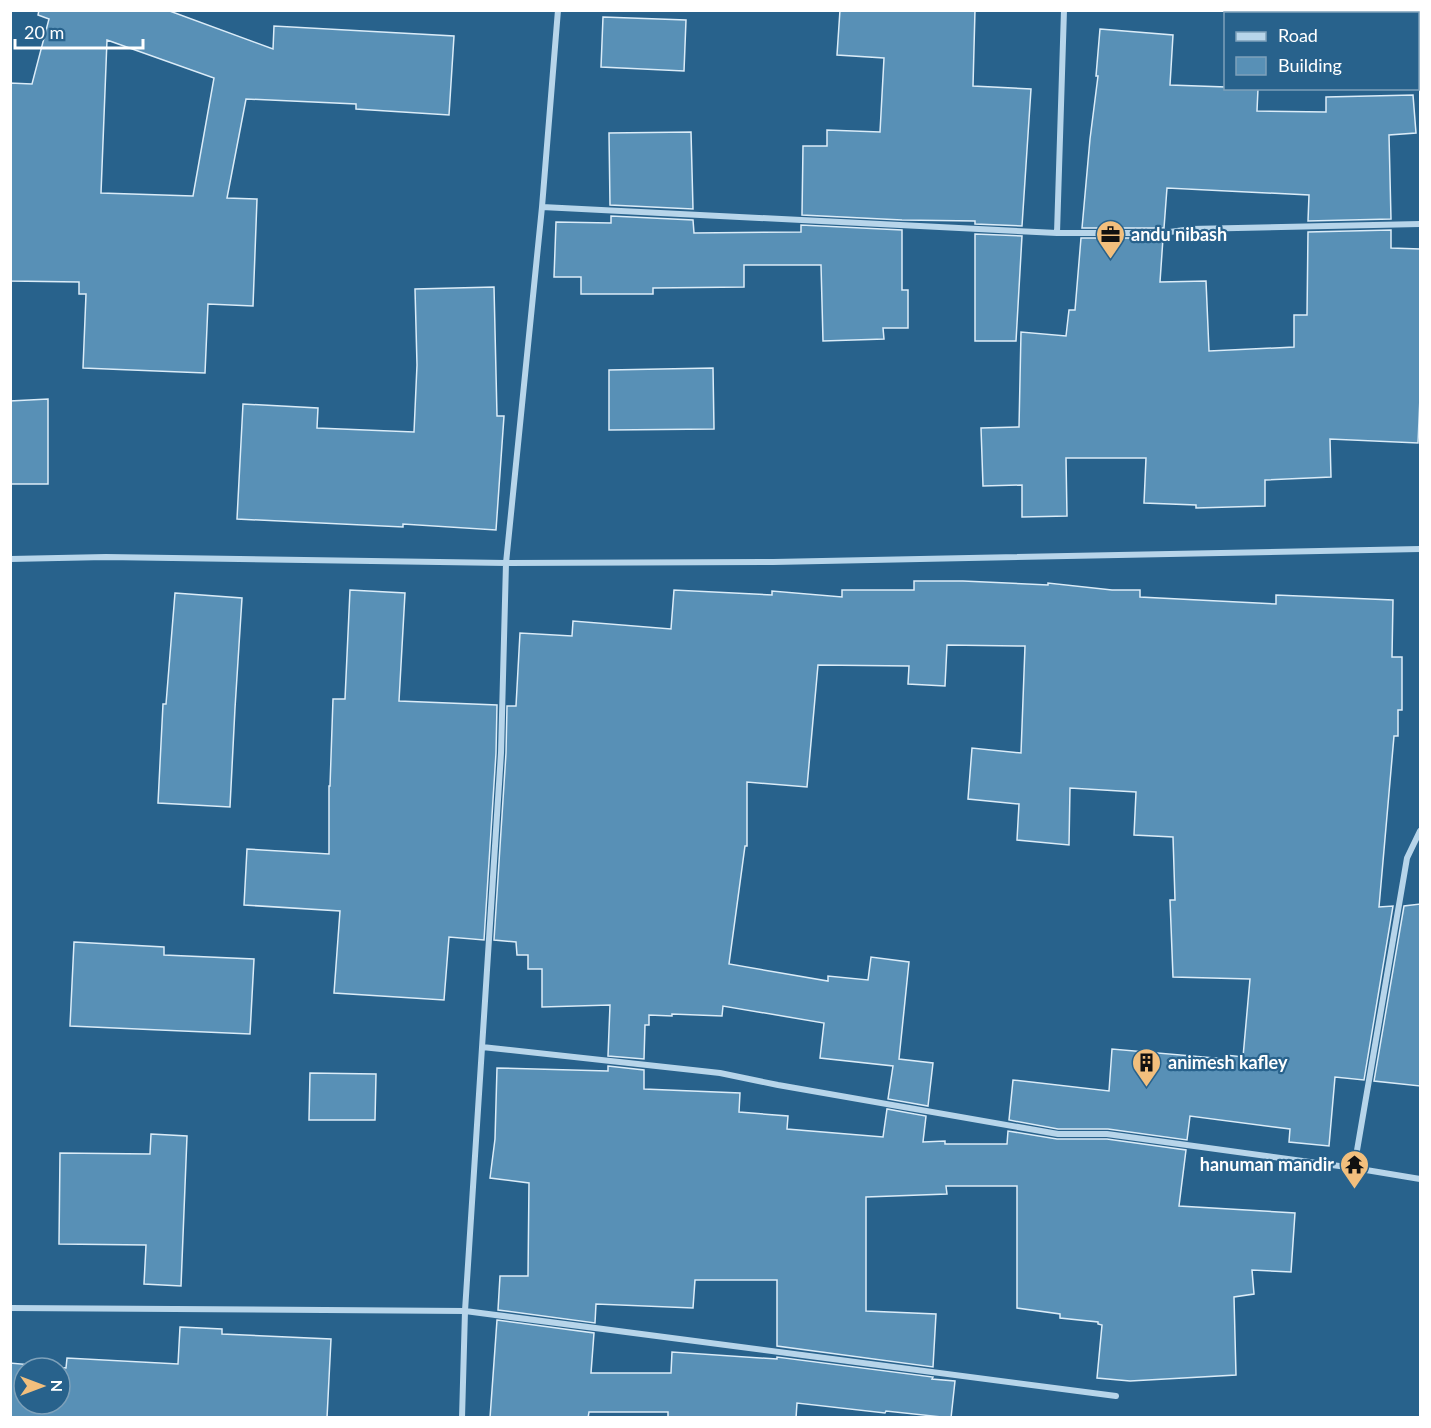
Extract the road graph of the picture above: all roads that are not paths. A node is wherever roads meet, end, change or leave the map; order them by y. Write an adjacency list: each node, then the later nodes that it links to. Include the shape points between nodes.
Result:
1 (558, 10): 3 (street)
2 (1064, 10): 5 (street)
3 (542, 207): 5 (street); 8 (street)
4 (1420, 225): 5 (street, via 1191,229 1163,233)
5 (1057, 232)
6 (1420, 549): 8 (street, via 773,562)
7 (10, 559): 8 (street)
8 (506, 563): 10 (street, via 501,753)
9 (1420, 831): 11 (street, via 1407,858)
10 (482, 1047): 11 (street, via 720,1073 1058,1134 1107,1134); 14 (street)
11 (1354, 1168): 12 (street)
12 (1420, 1179)
13 (10, 1308): 14 (street)
14 (465, 1311): 15 (street); 16 (street)
15 (1116, 1396)
16 (462, 1418)

